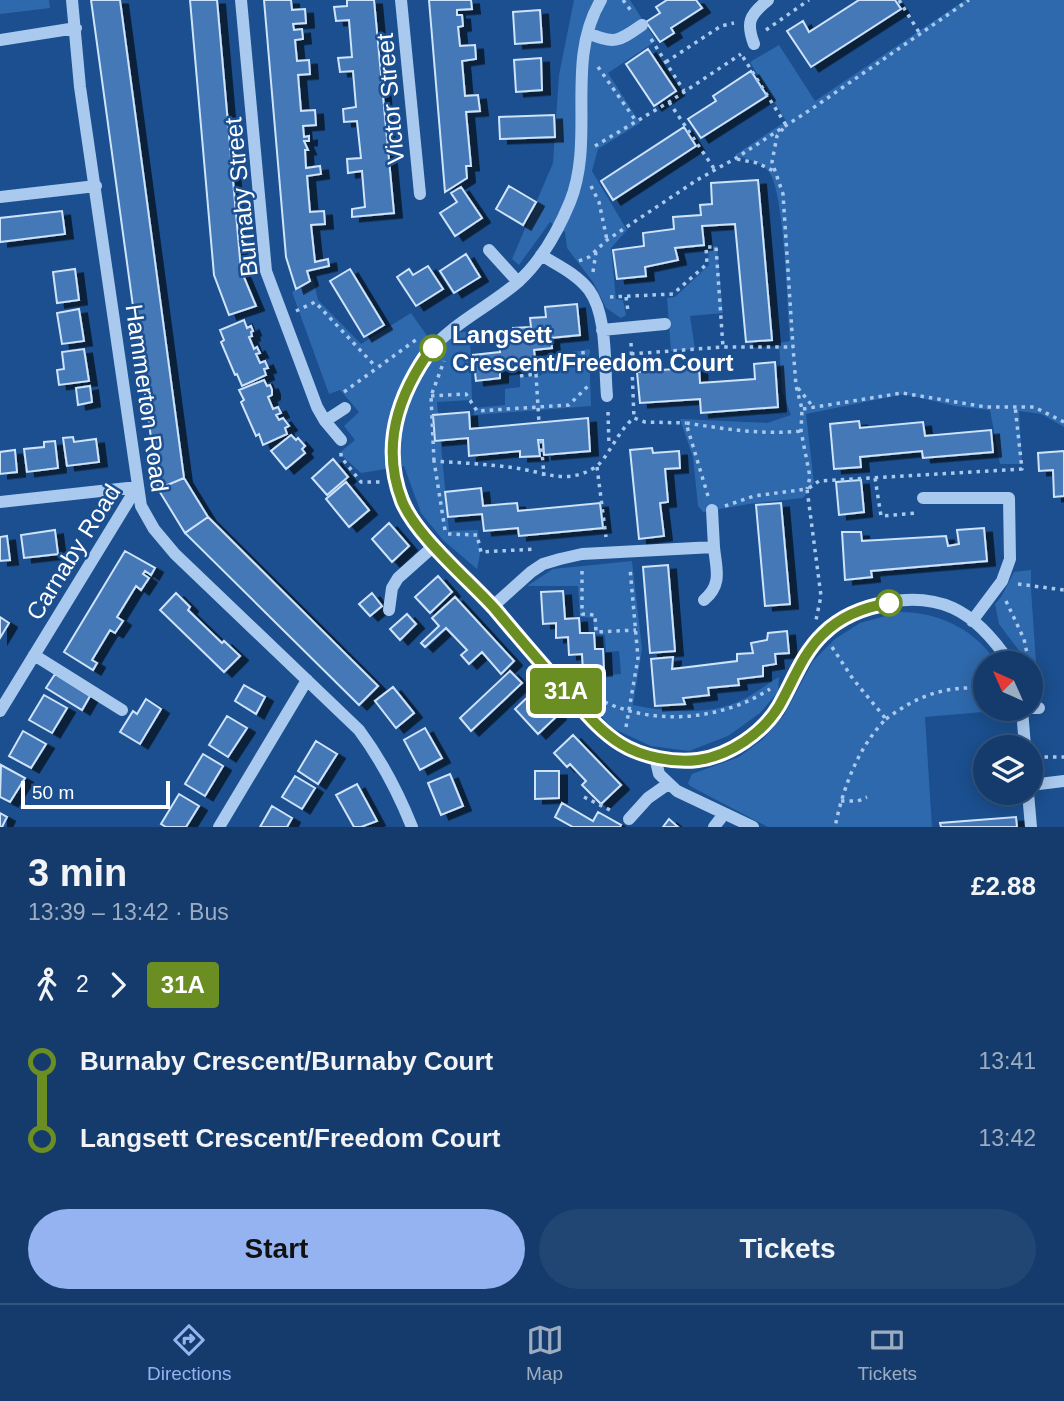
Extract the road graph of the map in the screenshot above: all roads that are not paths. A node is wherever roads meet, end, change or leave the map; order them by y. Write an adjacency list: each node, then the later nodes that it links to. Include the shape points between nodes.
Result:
1 (72, 0): 7 (street, Hammerton Road)
2 (241, 0): 21 (street, Burnaby Street, via 266,271)
3 (401, 0): 12 (street, Victor Street)
4 (601, 0): 8 (street)
5 (768, 0): 10 (street, via 750,19)
6 (642, 25): 8 (street, via 620,40)
7 (76, 28): 9 (street); 11 (street, Hammerton Road)
8 (588, 33): 15 (street, via 581,89 580,169 570,201)
9 (0, 40)
10 (754, 44)
11 (96, 186): 13 (street); 23 (street, Hammerton Road)
12 (420, 194)
13 (0, 197)
14 (489, 250): 16 (street)
15 (541, 255): 16 (street); 18 (street, via 590,291)
16 (517, 282): 27 (street, via 427,354 398,410 392,434 397,482 403,503)
17 (665, 324): 18 (street)
18 (602, 330): 19 (street)
19 (606, 389)
20 (345, 408): 21 (street)
21 (325, 421): 22 (street, Burnaby Street)
22 (341, 440)
23 (138, 487): 25 (street); 34 (street, Carnaby Road); 35 (street, Hammerton Road, via 141,506 161,538)
24 (923, 498): 32 (street, via 1009,498 1010,559 1002,582)
25 (0, 502)
26 (712, 510): 28 (street)
27 (435, 545): 30 (street); 31 (street, via 398,578)
28 (714, 547): 29 (street, via 718,584); 30 (street, via 582,554 543,564)
29 (704, 600)
30 (492, 607): 38 (street, via 605,733 623,746)
31 (389, 610)
32 (972, 621): 33 (street); 38 (street, via 953,608 931,602 906,601 859,611 823,634 799,666 777,709 742,742 697,761)
33 (1002, 651)
34 (34, 655): 36 (street); 37 (street, Carnaby Road)
35 (307, 680): 45 (street); 46 (street, Hammerton Road, via 359,730 380,758)
36 (122, 710)
37 (0, 711)
38 (655, 757): 40 (street, via 659,774)
39 (1064, 781): 41 (street)
40 (668, 784): 43 (street); 44 (street)
41 (1043, 784)
42 (1029, 805): 49 (street)
43 (723, 814): 47 (street); 48 (street)
44 (629, 819)
45 (219, 827)
46 (412, 827)
47 (714, 827)
48 (753, 827)
49 (1031, 827)

